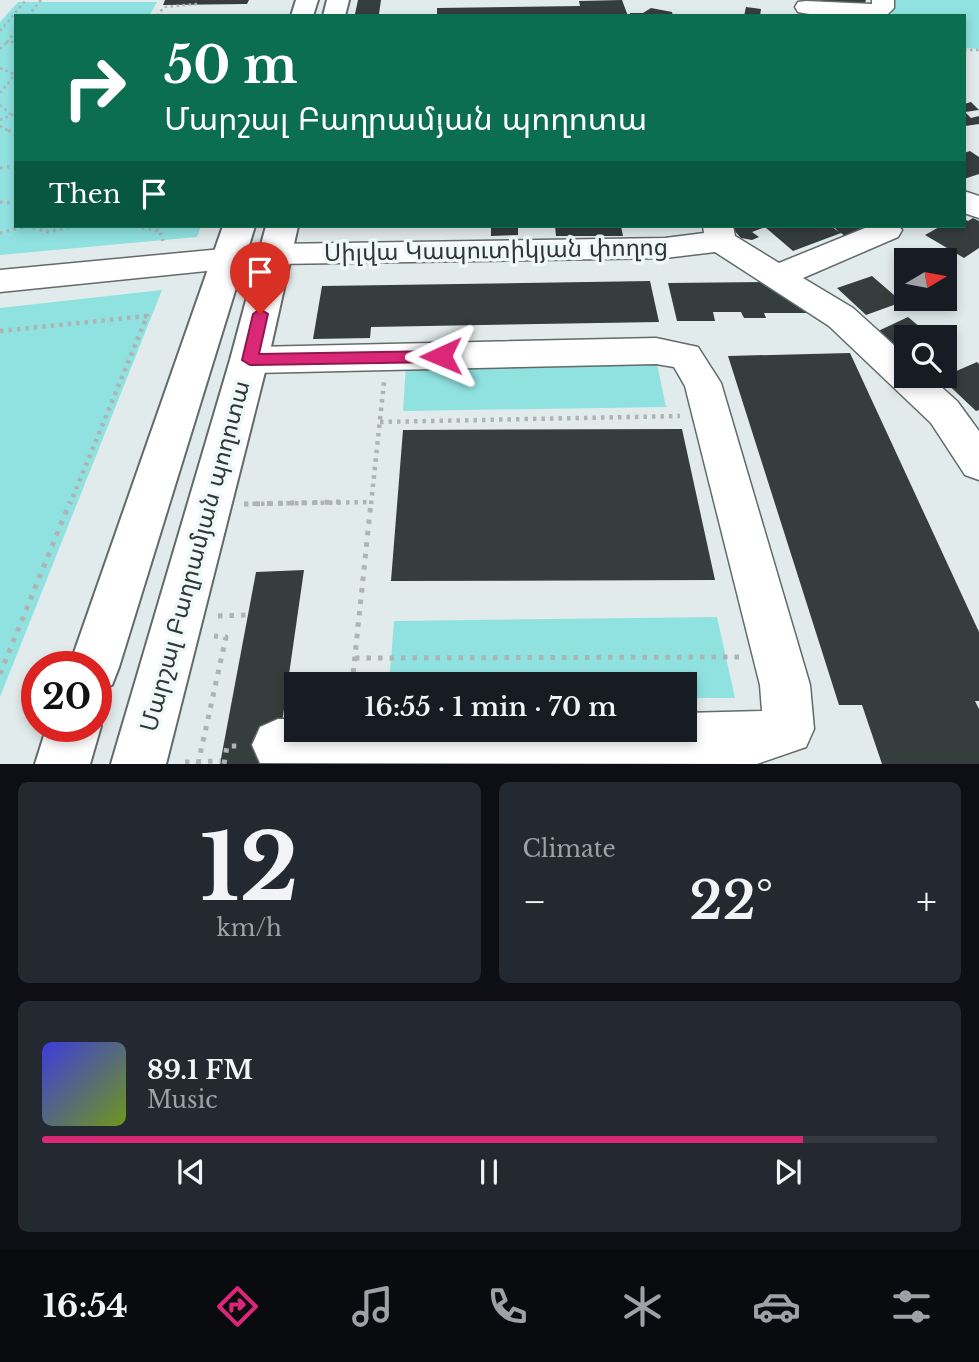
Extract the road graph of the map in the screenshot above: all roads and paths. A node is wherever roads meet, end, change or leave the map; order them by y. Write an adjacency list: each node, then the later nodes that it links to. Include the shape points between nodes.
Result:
1 (26, 0): 7 (path)
2 (41, 0): 8 (path)
3 (883, 0): 5 (street, via 879,11)
4 (197, 4): 9 (path, via 164,6)
5 (805, 8)
6 (14, 14): 10 (path)
7 (14, 14)
8 (30, 14)
9 (158, 14)
10 (0, 31)
11 (14, 33): 12 (path)
12 (7, 42): 13 (path); 14 (path)
13 (14, 42)
14 (1, 48)
15 (14, 75): 16 (path)
16 (0, 93)
17 (0, 105): 19 (path)
18 (14, 113): 19 (path)
19 (10, 114): 20 (path)
20 (0, 120)
21 (19, 228): 27 (path)
22 (34, 228): 23 (path, via 49,232)
23 (66, 228)
24 (145, 228): 25 (path)
25 (158, 228)
26 (887, 230): 32 (street)
27 (0, 233)
28 (719, 233): 29 (street, Սիլվա Կապուտիկյան փողոց, via 665,248); 32 (street)
29 (535, 237): 30 (street, Սիլվա Կապուտիկյան փողոց)
30 (278, 240): 31 (street, Սիլվա Կապուտիկյան փողոց); 36 (main road, Մարշալ Բաղրամյան պողոտա)
31 (234, 242): 33 (street); 45 (main road, Մարշալ Բաղրամյան պողոտա)
32 (778, 276): 39 (street, via 841,317 944,412)
33 (0, 281)
34 (0, 331): 48 (path, via 148,316)
35 (387, 358): 36 (street); 37 (street, via 656,351 684,356 704,383); 38 (path)
36 (250, 360): 57 (main road, Մարշալ Բաղրամյան պողոտա)
37 (712, 416): 38 (path); 46 (street)
38 (380, 422): 40 (path)
39 (979, 463)
40 (371, 502): 41 (path); 47 (path)
41 (243, 504)
42 (247, 615): 43 (path)
43 (218, 616)
44 (214, 636): 55 (path, via 226,636)
45 (99, 651)
46 (778, 656): 47 (path); 52 (street, via 788,729 755,738)
47 (355, 658): 49 (path)
48 (3, 663): 50 (path)
49 (353, 672)
50 (0, 674)
51 (69, 742): 56 (main road)
52 (278, 746)
53 (220, 761): 55 (path)
54 (185, 762): 55 (path)
55 (198, 763)
56 (62, 764)
57 (138, 764)

